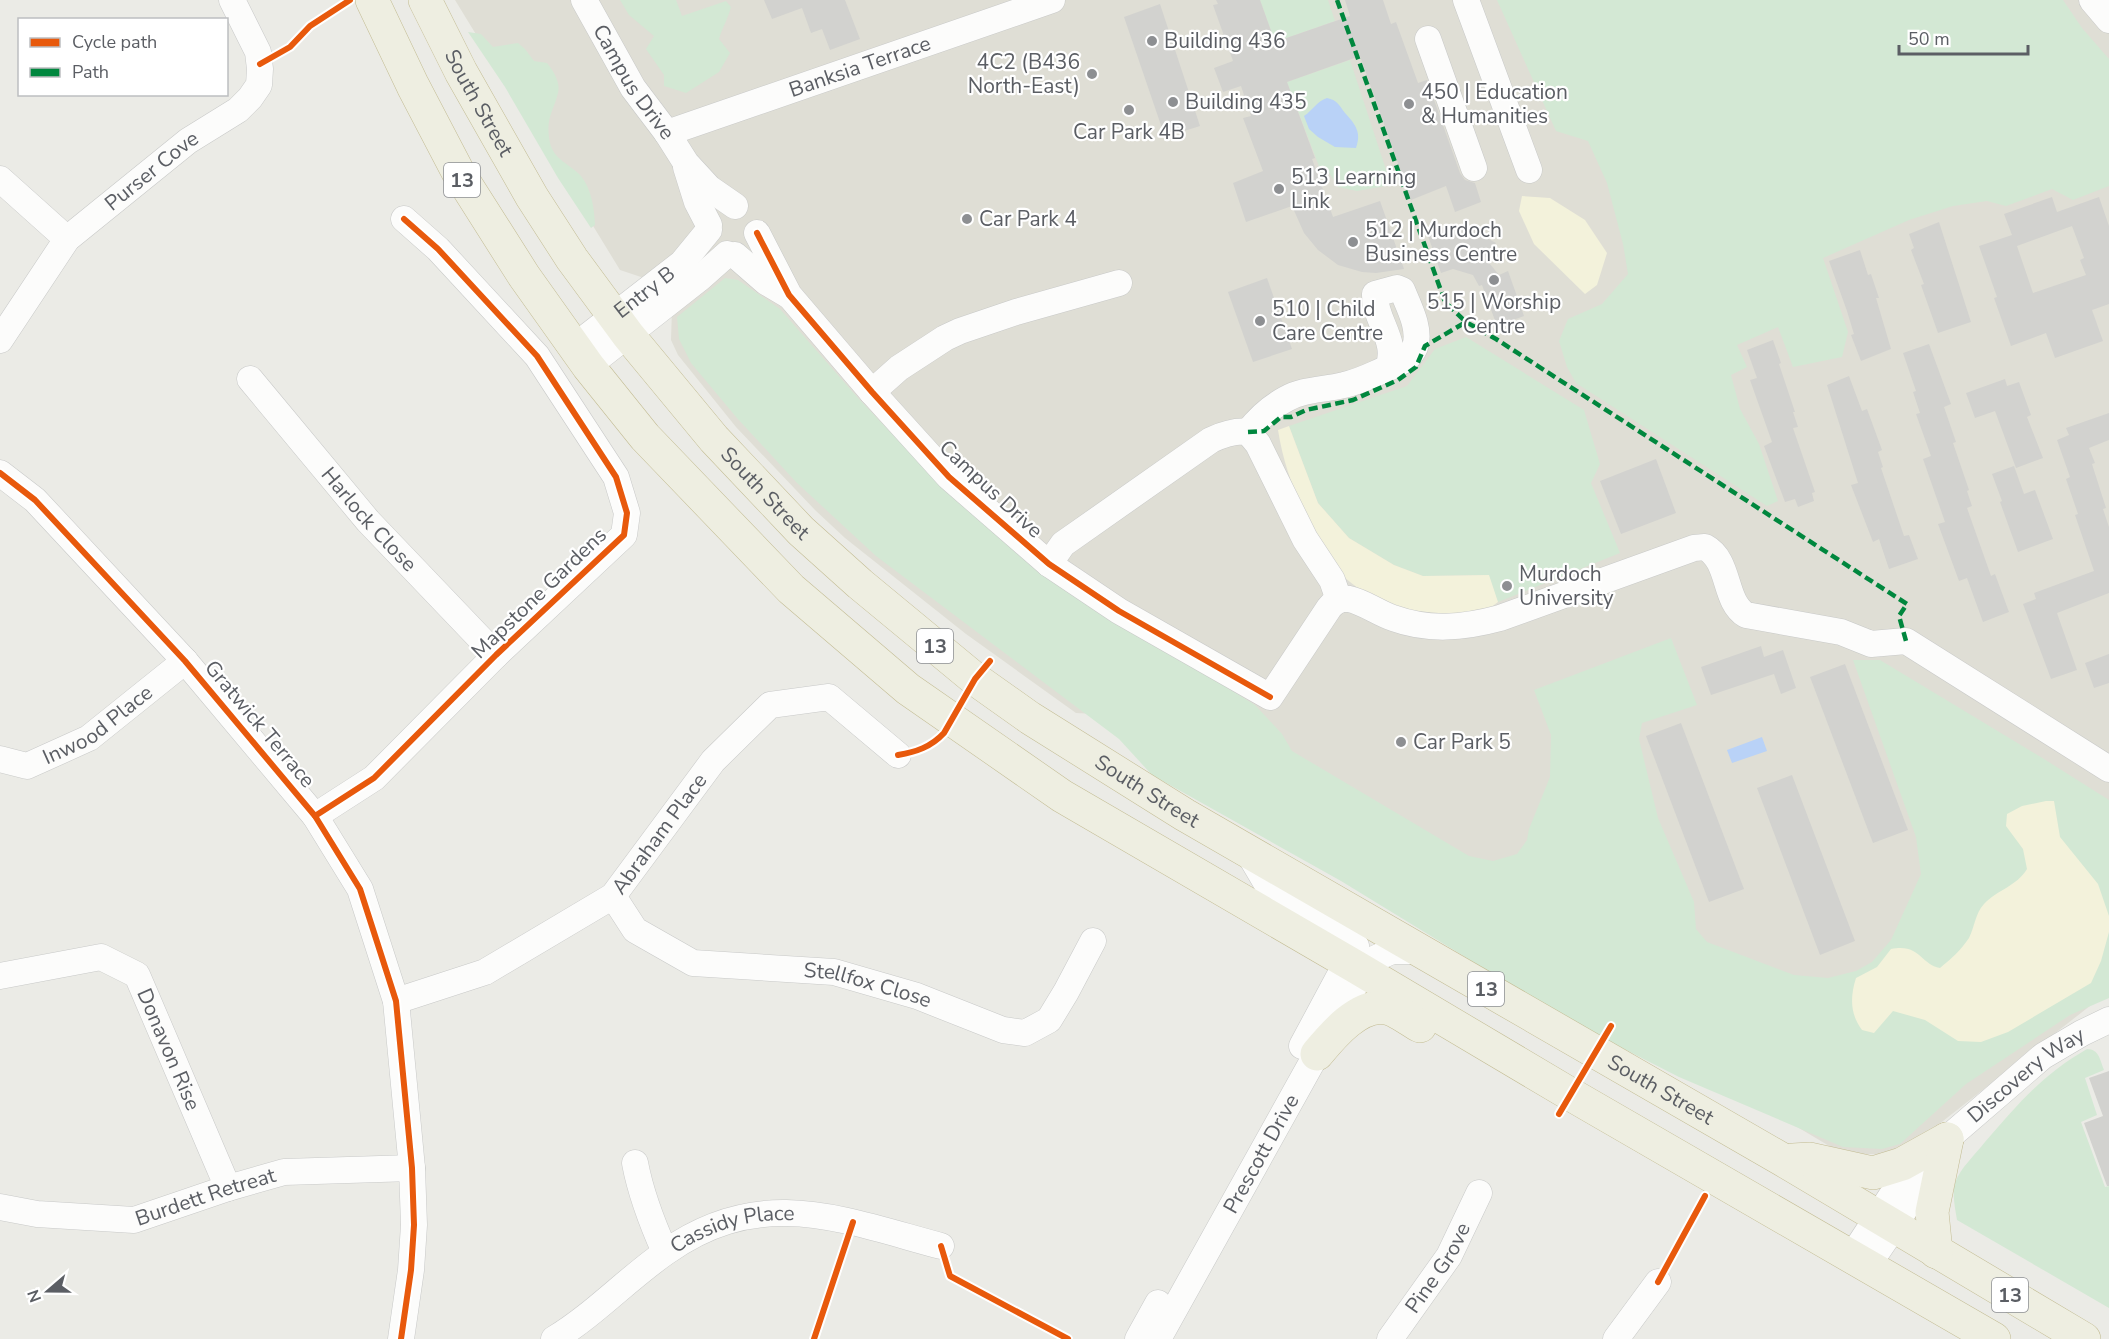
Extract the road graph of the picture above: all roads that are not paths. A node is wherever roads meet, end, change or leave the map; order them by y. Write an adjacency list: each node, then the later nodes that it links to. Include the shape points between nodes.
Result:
1 (232, 0): 19 (street, Purser Cove, via 258,52 259,85 238,110 188,141)
2 (372, 0): 25 (highway, 13, via 458,172 524,276)
3 (425, 0): 23 (highway, South Street / 13, via 532,197)
4 (584, 0): 10 (street, Campus Drive, via 633,88)
5 (1466, 0): 13 (street)
6 (2092, 0): 8 (street)
7 (1043, 8): 10 (street, Banksia Terrace)
8 (2109, 20)
9 (1428, 39): 12 (street)
10 (667, 133): 11 (street, Campus Drive)
11 (686, 164): 15 (street, Campus Drive); 17 (street, Campus Drive)
12 (1474, 168)
13 (1529, 170)
14 (0, 179): 19 (street)
15 (735, 207): 17 (street, via 722,209); 18 (street, Campus Drive, via 743,208 754,219)
16 (404, 219): 33 (street, Mapstone Gardens, via 438,249 537,356 616,477 627,513 624,535)
17 (709, 227): 20 (street, Campus Drive, via 714,245); 23 (street, Entry B, via 682,263)
18 (757, 233): 20 (street, via 750,248); 22 (street, Campus Drive)
19 (67, 239): 24 (street, Purser Cove)
20 (731, 255): 22 (street, Campus Drive); 23 (street, Entry B)
21 (1119, 283): 28 (street, via 960,330 899,368)
22 (789, 295): 28 (street, Campus Drive)
23 (621, 326): 25 (street, Entry B); 39 (highway, South Street / 13, via 714,439 801,531 911,627 1030,718)
24 (0, 340)
25 (582, 356): 42 (highway, 13, via 645,436 791,589 908,689 1062,796)
26 (1388, 368): 29 (street, via 1345,385 1286,398)
27 (250, 379): 33 (street, Harlock Close, via 368,521)
28 (872, 392): 31 (street, Campus Drive, via 949,477)
29 (1248, 432): 31 (street, via 1231,432 1211,440 1063,544); 32 (street, via 1258,444 1305,539 1332,580)
30 (0, 473): 34 (street, Gratwick Terrace, via 35,500)
31 (1049, 564): 32 (street, Campus Drive, via 1119,611 1270,697 1325,613)
32 (1339, 600): 37 (street, via 1352,600 1418,625 1470,625 1705,547 1719,560 1738,608 1746,615 1841,632 1871,644 1906,641)
33 (496, 655): 38 (street, Mapstone Gardens, via 374,777)
34 (185, 661): 36 (street, Inwood Place, via 88,738 27,766); 38 (street, Gratwick Terrace)
35 (898, 755): 40 (street, Abraham Place, via 830,697 770,705 713,762)
36 (0, 759)
37 (2109, 769)
38 (315, 816): 47 (street, Gratwick Terrace, via 360,889)
39 (1248, 852): 43 (highway, South Street / 13); 44 (street, Prescott Drive, via 1268,885 1345,934 1356,946)
40 (613, 896): 41 (street, Stellfox Close, via 635,930 693,963 834,972 917,996 1003,1030 1024,1033 1048,1020); 47 (street, Abraham Place, via 485,972)
41 (1093, 941)
42 (1323, 948): 44 (highway, 13); 46 (street)
43 (1419, 951): 44 (street, Prescott Drive, via 1392,951); 52 (highway, South Street / 13)
44 (1356, 967): 46 (street, Prescott Drive, via 1339,977); 49 (street, Prescott Drive, via 1355,985); 50 (highway, 13)
45 (0, 976): 55 (street, Donavon Rise, via 101,957 137,975)
46 (1332, 989): 66 (street, Prescott Drive)
47 (396, 1001): 54 (street, Gratwick Terrace)
48 (2109, 1020): 51 (street, Discovery Way, via 2043,1056)
49 (1317, 1053): 50 (highway, via 1337,1030 1358,1015 1387,1008 1482,1060); 67 (street, Prescott Drive)
50 (1511, 1060): 62 (highway, 13)
51 (1947, 1139): 52 (highway, via 1902,1164 1874,1173 1810,1160); 58 (street, Discovery Way); 61 (highway, via 1932,1212)
52 (1783, 1160): 58 (highway, South Street / 13)
53 (635, 1163): 60 (street, via 640,1189)
54 (412, 1168): 55 (street, Burdett Retreat, via 284,1172); 64 (street, Gratwick Terrace, via 412,1259)
55 (228, 1188): 57 (street, Burdett Retreat, via 134,1220 36,1214)
56 (1479, 1194): 68 (street, Pine Grove, via 1449,1256)
57 (0, 1207)
58 (1886, 1221): 61 (highway, South Street / 13); 62 (street, Discovery Way)
59 (940, 1246): 60 (street, Cassidy Place, via 826,1216 787,1212 736,1218 690,1236)
60 (665, 1252): 65 (street, Cassidy Place)
61 (1936, 1252): 71 (highway, South Street / 13)
62 (1860, 1261): 70 (highway, 13)
63 (1658, 1282): 69 (street)
64 (401, 1339)
65 (554, 1339)
66 (1138, 1339)
67 (1158, 1339)
68 (1390, 1339)
69 (1616, 1339)
70 (1994, 1339)
71 (2084, 1339)

